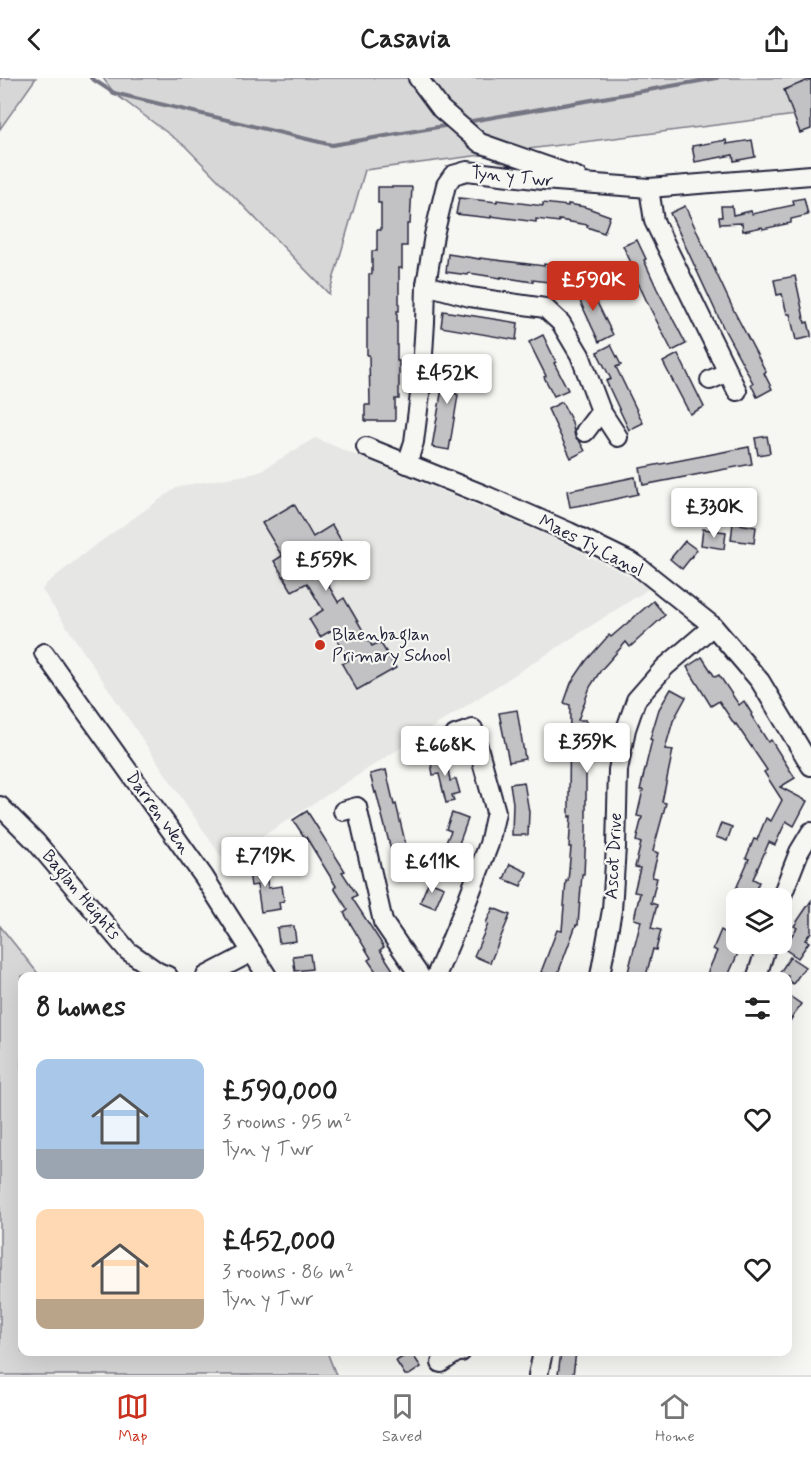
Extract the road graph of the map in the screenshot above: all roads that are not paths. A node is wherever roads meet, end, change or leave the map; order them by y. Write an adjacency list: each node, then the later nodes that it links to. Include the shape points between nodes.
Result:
1 (418, 78): 3 (street, via 441,109 480,143)
2 (811, 174): 4 (street, Tyn y Twr)
3 (602, 185): 4 (street, Tyn y Twr); 5 (street, Tyn y Twr, via 467,171 453,175 446,185)
4 (650, 188): 6 (street, via 654,221)
5 (426, 285): 9 (street, via 470,297 545,308 561,323 580,355); 13 (street, Tyn y Twr, via 422,386)
6 (728, 372): 7 (street); 8 (street)
7 (710, 380)
8 (737, 391)
9 (601, 411): 10 (street); 11 (street)
10 (585, 432)
11 (618, 437)
12 (366, 447): 13 (street, Maes Ty Canol)
13 (407, 464): 14 (street, Maes Ty Canol, via 635,564)
14 (713, 626): 17 (street, Maes Ty Canol, via 760,681); 29 (street, Ascot Drive, via 650,683 636,700 626,729 618,770 612,910)
15 (44, 653): 22 (street, Darren Wen, via 204,877)
16 (455, 735): 28 (street, via 473,729 496,812 489,844)
17 (811, 766)
18 (0, 806): 24 (street, Baglan Heights, via 36,842 128,951)
19 (343, 811): 27 (street, via 357,807 383,922)
20 (811, 832): 21 (street)
21 (785, 888)
22 (252, 952): 25 (street); 26 (street, Darren Wen)
23 (764, 954): 30 (street)
24 (158, 972)
25 (214, 972)
26 (264, 972)
27 (417, 972)
28 (438, 972)
29 (601, 972)
30 (758, 972)
31 (452, 1356): 33 (street)
32 (542, 1356): 34 (street)
33 (441, 1363)
34 (538, 1375)

